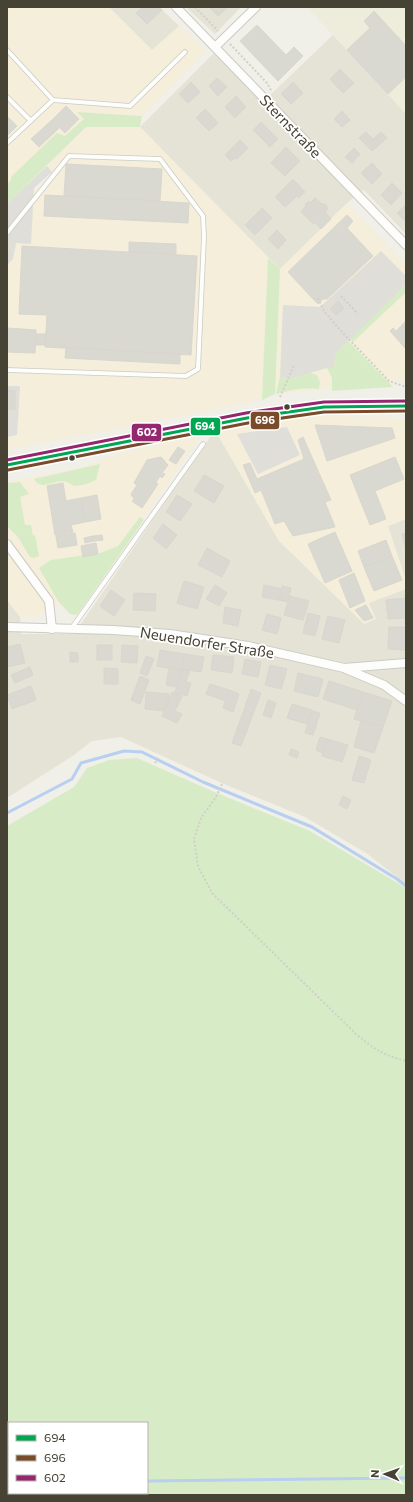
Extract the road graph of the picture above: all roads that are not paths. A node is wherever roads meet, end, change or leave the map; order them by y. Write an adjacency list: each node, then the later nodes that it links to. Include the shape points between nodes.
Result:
1 (176, 7): 3 (street, Sternstraße)
2 (256, 7): 3 (street)
3 (215, 47): 11 (street, Sternstraße)
4 (7, 50): 7 (lane)
5 (185, 52): 7 (lane, via 130,106)
6 (7, 97): 8 (lane)
7 (53, 100): 8 (lane)
8 (31, 121): 9 (lane)
9 (7, 143)
10 (7, 233): 12 (lane, via 69,156 160,159 203,216 204,238 198,369 186,376)
11 (406, 245)
12 (7, 370)
13 (406, 406): 15 (street, via 324,407 248,418)
14 (203, 444): 19 (lane)
15 (7, 465)
16 (7, 544): 18 (street, via 49,601)
17 (8, 628): 18 (street, Neuendorfer Straße)
18 (52, 629): 19 (street, Neuendorfer Straße)
19 (71, 629): 21 (street, Neuendorfer Straße, via 170,634 248,646)
20 (406, 663): 21 (street, Neuendorfer Straße)
21 (344, 668): 22 (street, via 384,685)
22 (406, 701)

